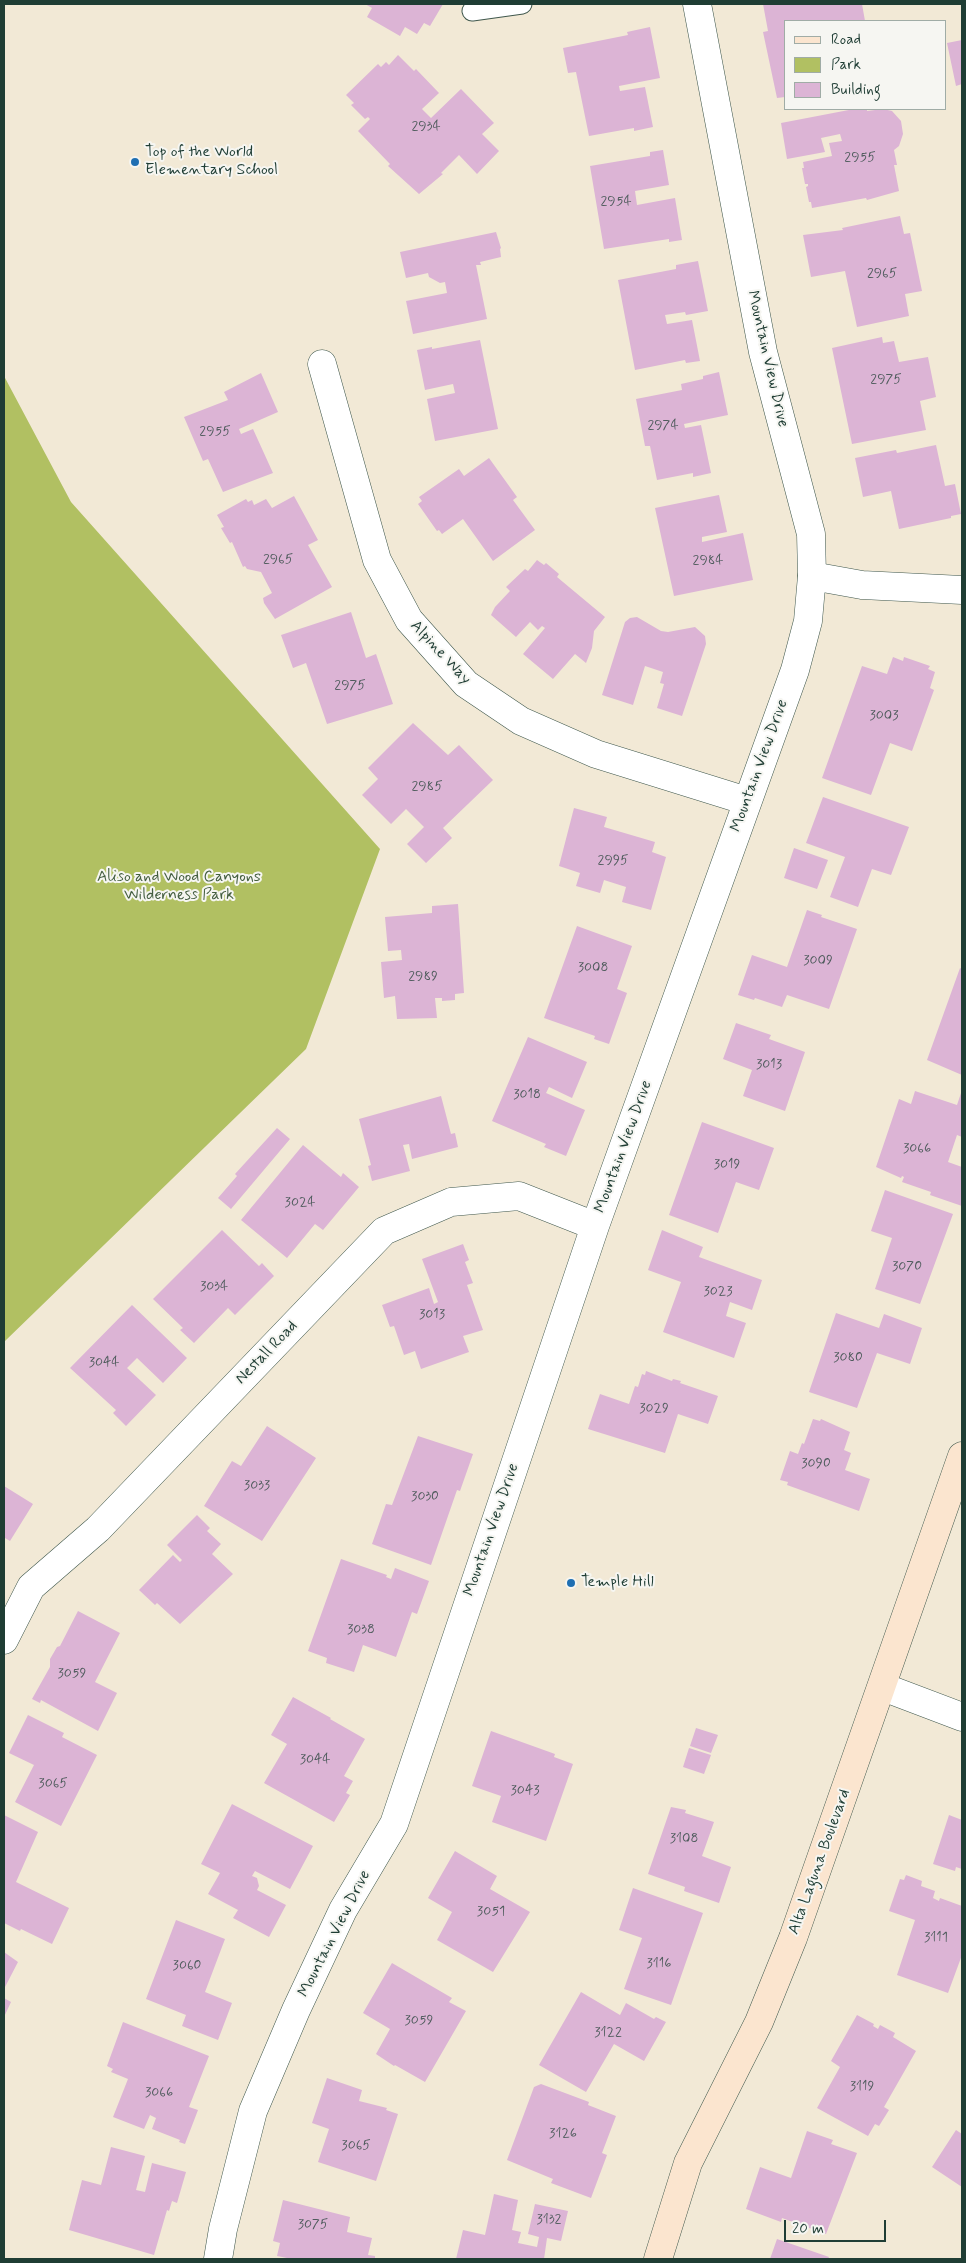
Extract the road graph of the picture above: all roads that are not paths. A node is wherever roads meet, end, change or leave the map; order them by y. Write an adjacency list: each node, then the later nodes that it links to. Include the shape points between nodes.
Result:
1 (522, 4): 3 (lane)
2 (697, 4): 5 (street, Mountain View Drive, via 763,352 811,534)
3 (472, 11)
4 (322, 364): 7 (street, Alpine Way, via 377,560 408,620 466,684 521,720 596,754)
5 (812, 576): 6 (street, via 862,585); 7 (street, Mountain View Drive, via 808,622 795,670)
6 (962, 590)
7 (747, 801): 8 (street, Mountain View Drive)
8 (595, 1226): 10 (street, Nestall Road, via 519,1196 451,1202 384,1231 98,1530 31,1587); 13 (street, Mountain View Drive, via 394,1824 343,1910 253,2111)
9 (962, 1456): 11 (main road, Alta Laguna Boulevard)
10 (4, 1640)
11 (883, 1687): 12 (street); 14 (main road, Alta Laguna Boulevard, via 794,1938 759,2022 688,2163)
12 (962, 1716)
13 (218, 2259)
14 (658, 2259)

